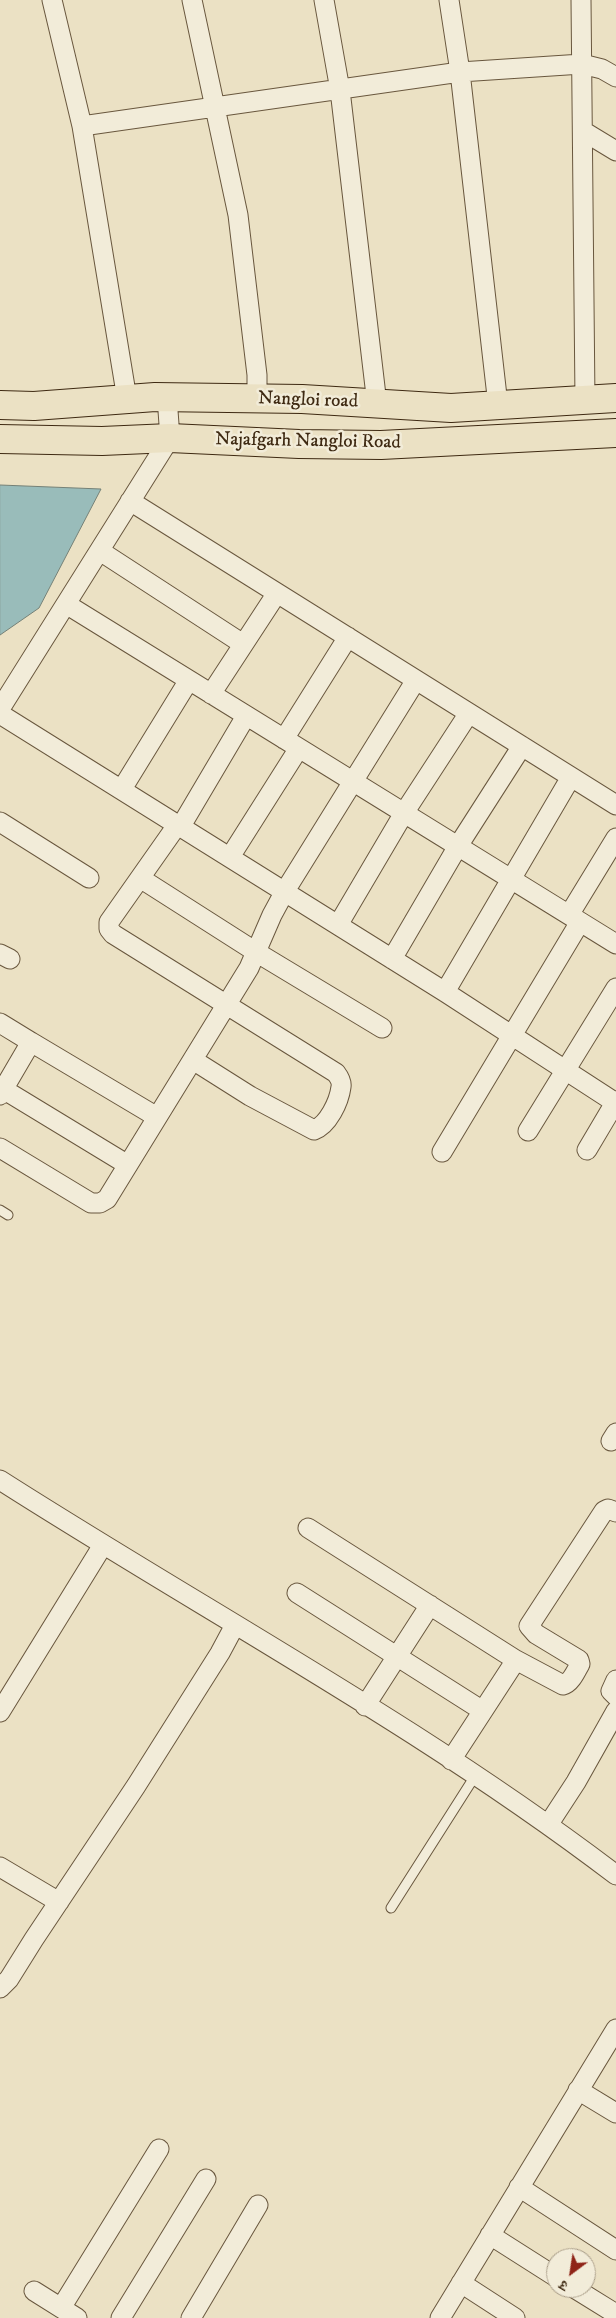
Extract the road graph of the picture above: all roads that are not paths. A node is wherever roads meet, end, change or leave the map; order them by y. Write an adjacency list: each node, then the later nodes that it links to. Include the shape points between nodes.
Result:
1 (52, 0): 11 (street)
2 (192, 0): 10 (street)
3 (324, 0): 9 (street)
4 (449, 0): 7 (street)
5 (581, 0): 6 (street)
6 (582, 64): 7 (street); 8 (street); 12 (street)
7 (460, 72): 9 (street); 21 (street)
8 (616, 77)
9 (340, 90): 10 (street); 19 (street)
10 (216, 106): 11 (street); 17 (street, via 243,245)
11 (82, 126): 16 (street)
12 (582, 131): 13 (street); 18 (street)
13 (616, 151)
14 (167, 397): 16 (main road, Nangloi road); 17 (main road, Nangloi road); 23 (street)
15 (616, 398): 18 (main road, Nangloi road)
16 (127, 399): 20 (main road, Nangloi road, via 34,406)
17 (257, 400): 19 (main road, Nangloi road)
18 (585, 400): 21 (main road, Nangloi road)
19 (377, 404): 21 (main road, Nangloi road, via 451,408)
20 (0, 405)
21 (498, 405)
22 (616, 433): 23 (main road, Najafgarh Nangloi Road, via 381,445)
23 (170, 438): 24 (main road, Najafgarh Nangloi Road, via 102,441); 25 (street)
24 (0, 439)
25 (130, 501): 26 (street); 27 (street)
26 (100, 550): 28 (street); 30 (street)
27 (277, 593): 29 (street); 30 (street)
28 (66, 604): 31 (street); 34 (street)
29 (348, 637): 32 (street); 38 (street)
30 (243, 644): 33 (street)
31 (189, 680): 33 (street); 42 (street)
32 (416, 680): 35 (street); 41 (street)
33 (212, 694): 37 (street)
34 (0, 709)
35 (469, 713): 39 (street); 44 (street)
36 (0, 714): 42 (street)
37 (246, 716): 38 (street); 46 (street)
38 (292, 744): 41 (street); 49 (street)
39 (522, 746): 40 (street); 48 (street)
40 (571, 777): 43 (street); 52 (street)
41 (352, 781): 44 (street); 53 (street)
42 (122, 789): 46 (street)
43 (616, 805)
44 (404, 813): 48 (street); 55 (street)
45 (0, 822): 50 (street)
46 (177, 828): 49 (street); 51 (street)
47 (616, 838): 54 (street)
48 (458, 846): 52 (street); 58 (street)
49 (230, 857): 53 (street)
50 (90, 878)
51 (140, 878): 57 (street); 61 (street, via 109,922 109,929)
52 (512, 880): 54 (street); 60 (street)
53 (285, 892): 55 (street); 57 (street)
54 (575, 919): 56 (street); 64 (street)
55 (338, 925): 58 (street)
56 (616, 944)
57 (256, 952): 61 (street); 63 (street)
58 (392, 959): 60 (street)
59 (616, 988): 67 (street)
60 (446, 992): 64 (street)
61 (227, 1004): 66 (street); 66 (street, via 336,1073 341,1087 326,1122 321,1128 308,1129)
62 (0, 1023): 65 (street)
63 (382, 1028)
64 (512, 1036): 67 (street); 74 (street)
65 (31, 1042): 68 (street); 70 (street)
66 (193, 1060): 70 (street)
67 (565, 1070): 69 (street); 71 (street)
68 (2, 1092): 75 (street)
69 (616, 1102): 73 (street)
70 (157, 1117): 75 (street)
71 (528, 1130)
72 (0, 1148): 75 (street, via 91,1203 107,1199)
73 (587, 1150)
74 (442, 1152)
75 (128, 1165)
76 (0, 1480): 79 (street)
77 (616, 1512): 84 (street, via 604,1511 529,1626 536,1634 579,1660 572,1677 563,1685)
78 (308, 1528): 81 (street)
79 (103, 1546): 82 (street); 90 (street)
80 (297, 1593): 83 (street)
81 (430, 1605): 83 (street); 84 (street)
82 (235, 1625): 87 (street); 96 (street, via 170,1733)
83 (397, 1656): 87 (street); 88 (street)
84 (516, 1660): 88 (street)
85 (616, 1680): 86 (street, via 611,1691)
86 (616, 1696)
87 (365, 1706): 91 (street)
88 (483, 1711): 91 (street)
89 (616, 1711): 93 (street)
90 (0, 1712)
91 (451, 1760): 92 (street)
92 (475, 1776): 93 (street); 97 (lane)
93 (548, 1825): 95 (street)
94 (0, 1867): 96 (street)
95 (616, 1875)
96 (59, 1902): 98 (street)
97 (391, 1908)
98 (0, 1988)
99 (616, 2029): 100 (street)
100 (578, 2090): 101 (street); 104 (street)
101 (616, 2113)
102 (159, 2149): 112 (street)
103 (206, 2179): 114 (street)
104 (519, 2187): 106 (street); 107 (street)
105 (258, 2205): 115 (street)
106 (490, 2235): 108 (street); 109 (street)
107 (616, 2250)
108 (546, 2271)
109 (461, 2283): 116 (street); 117 (street)
110 (34, 2291): 112 (street)
111 (590, 2298): 113 (street)
112 (69, 2313)
113 (616, 2314)
114 (121, 2318)
115 (191, 2318)
116 (440, 2318)
117 (515, 2318)

